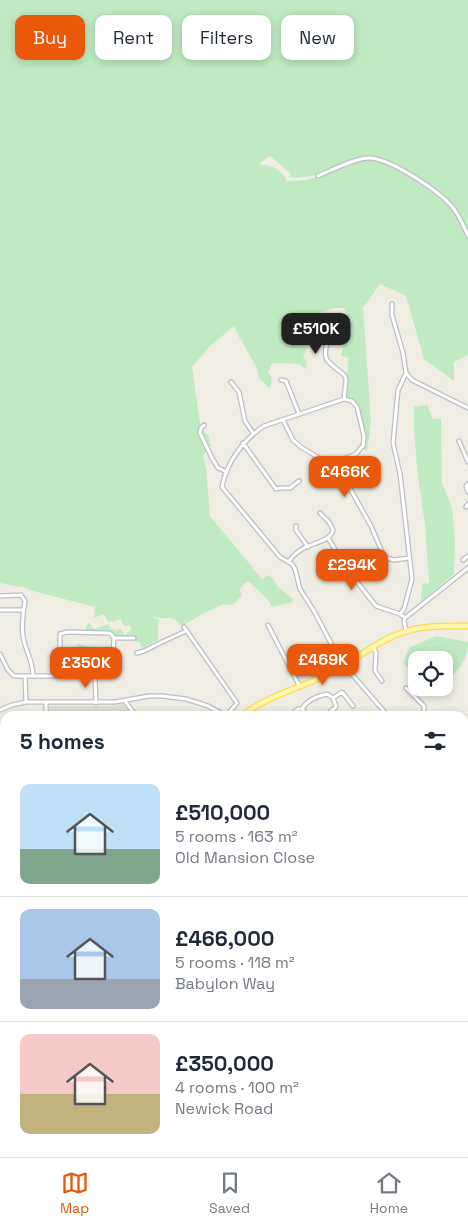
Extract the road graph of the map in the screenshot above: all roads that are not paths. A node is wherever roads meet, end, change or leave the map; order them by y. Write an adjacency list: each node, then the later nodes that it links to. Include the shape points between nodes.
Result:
1 (318, 176): 2 (street, via 361,159 377,158 390,163 447,201)
2 (468, 236)
3 (392, 304): 5 (street)
4 (336, 325): 10 (street, via 333,325 325,354 345,376)
5 (406, 373): 7 (street); 9 (street)
6 (281, 380): 12 (street, via 287,380)
7 (412, 380): 9 (street); 11 (street)
8 (232, 382): 15 (street, via 239,392 245,421)
9 (402, 382): 29 (street, via 398,390 393,443 400,474)
10 (344, 399): 12 (street); 19 (street, via 357,407 364,436 363,446)
11 (468, 408)
12 (299, 414): 13 (street)
13 (283, 420): 15 (street); 19 (street, via 293,440)
14 (204, 425): 20 (street, via 200,433 212,458 218,468)
15 (253, 433): 17 (street)
16 (459, 441): 18 (street)
17 (243, 443): 20 (street); 21 (street, via 276,490 290,488)
18 (468, 462)
19 (334, 467): 29 (street, via 342,474 383,554 394,560)
20 (227, 472): 31 (street, via 222,487 280,557)
21 (299, 482)
22 (468, 484): 23 (street)
23 (468, 492)
24 (320, 513): 26 (street, via 333,530)
25 (296, 526): 27 (street)
26 (328, 538): 27 (street); 36 (street, via 376,606)
27 (308, 547): 31 (street)
28 (468, 556): 30 (street)
29 (409, 558): 36 (street, via 412,579)
30 (463, 560)
31 (289, 561): 48 (street, via 295,569 300,589)
32 (468, 568): 37 (street)
33 (0, 596): 35 (street, via 21,595 25,601)
34 (0, 610): 35 (street)
35 (23, 610): 50 (street, via 23,640)
36 (400, 614): 37 (street)
37 (405, 618): 41 (street)
38 (268, 625): 54 (street)
39 (468, 626): 41 (main road)
40 (184, 627): 42 (street)
41 (406, 631): 45 (main road)
42 (186, 632): 46 (street); 67 (street, via 237,703)
43 (114, 638): 44 (street); 51 (street, via 108,633 60,634); 52 (street, via 111,671)
44 (134, 638)
45 (374, 646): 48 (main road); 53 (street, via 375,672)
46 (137, 653)
47 (0, 654): 49 (street, via 14,676)
48 (343, 666): 54 (main road); 71 (street)
49 (25, 676): 50 (street); 58 (street)
50 (33, 676): 51 (street)
51 (60, 676): 52 (street)
52 (95, 676): 60 (street)
53 (382, 681)
54 (300, 687): 68 (main road)
55 (406, 688): 72 (street, via 424,706)
56 (333, 698): 61 (street, via 342,692); 62 (street, via 321,695); 70 (street, via 336,706)
57 (125, 701): 60 (street); 65 (street); 66 (street, via 162,696 186,699)
58 (26, 702): 59 (street); 63 (street)
59 (46, 702): 60 (street); 64 (street)
60 (96, 703)
61 (353, 706)
62 (302, 709): 69 (street)
63 (0, 710)
64 (46, 711)
65 (132, 711)
66 (217, 711)
67 (230, 711)
68 (250, 711)
69 (296, 711)
70 (331, 711)
71 (384, 711)
72 (424, 711)

